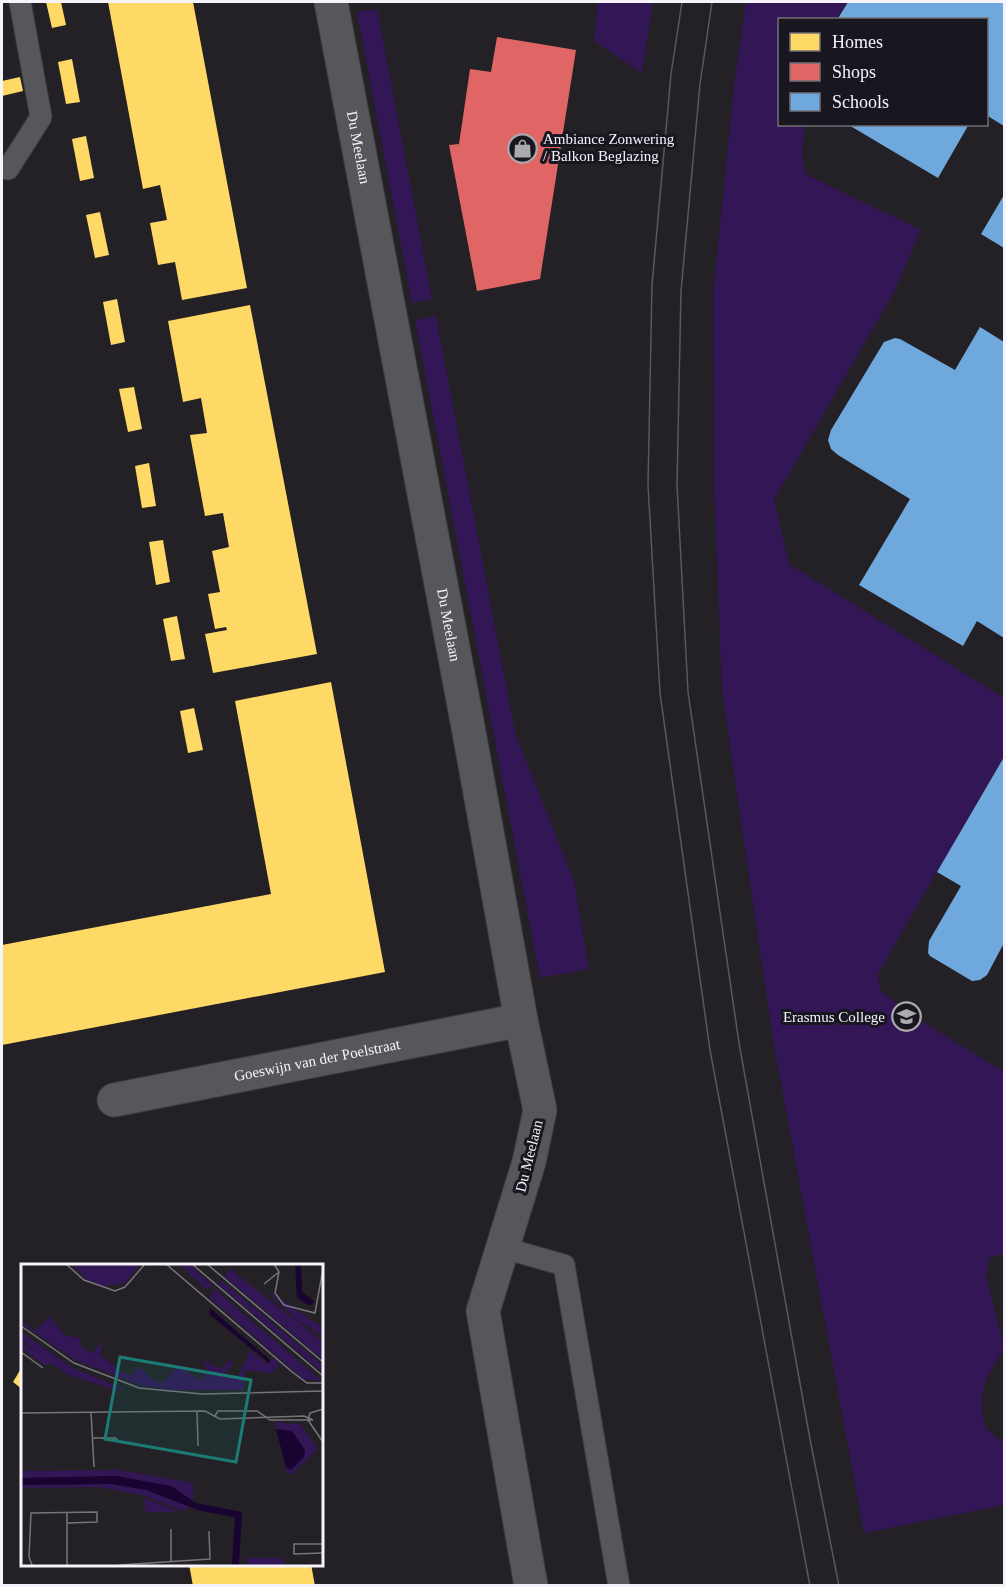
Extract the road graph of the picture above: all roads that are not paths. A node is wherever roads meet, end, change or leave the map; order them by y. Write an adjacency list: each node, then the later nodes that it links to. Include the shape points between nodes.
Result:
1 (20, 2): 3 (lane, via 41,117)
2 (331, 2): 4 (street, Du Meelaan)
3 (8, 169)
4 (520, 1020): 5 (street, Goeswijn van der Poelstraat); 6 (street, Du Meelaan, via 540,1110)
5 (114, 1100)
6 (504, 1248): 7 (street, Du Meelaan, via 483,1311); 8 (lane, via 564,1265)
7 (531, 1586)
8 (619, 1586)

